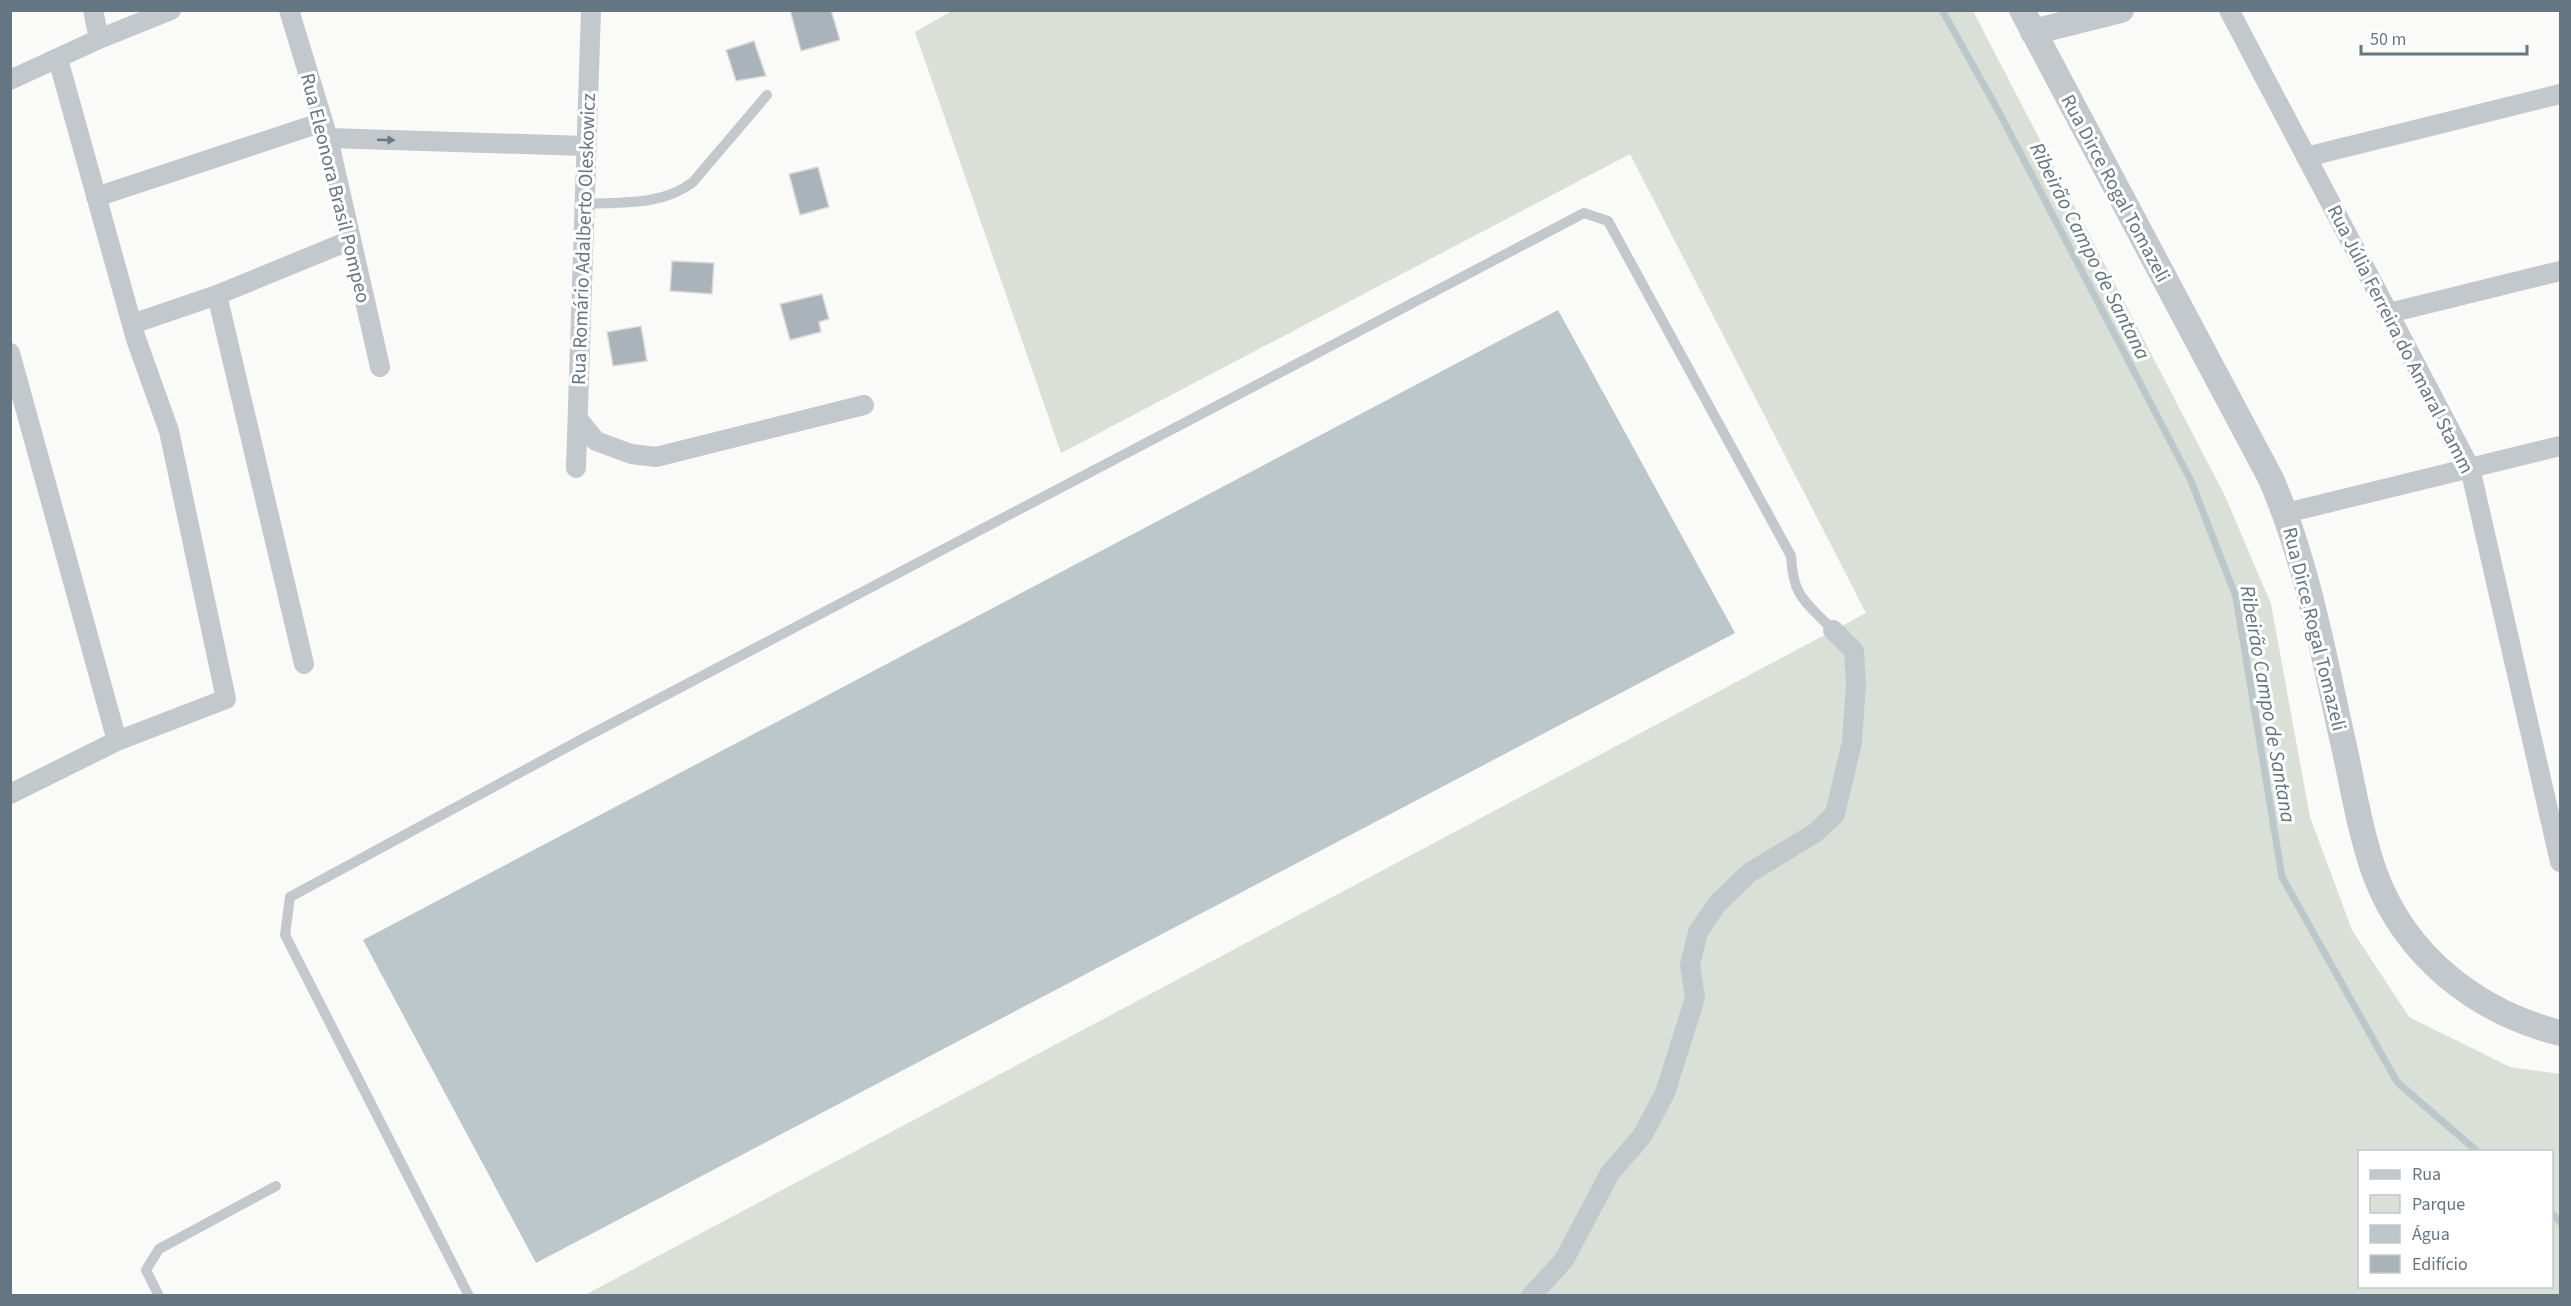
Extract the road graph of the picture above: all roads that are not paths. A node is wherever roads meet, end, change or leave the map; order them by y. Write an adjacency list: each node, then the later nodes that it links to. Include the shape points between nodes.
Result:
1 (93, 10): 8 (street)
2 (171, 10): 8 (street)
3 (289, 10): 13 (street, Rua Eleonora Brasil Pompeo)
4 (591, 10): 14 (street, Rua Romário Adalberto Oleskowicz)
5 (2121, 10): 7 (street)
6 (2229, 10): 15 (street, Rua Júlia Ferreira do Amaral Stamm)
7 (2028, 21): 30 (street, Rua Dirce Rogal Tomazeli)
8 (99, 39): 9 (street)
9 (58, 59): 10 (street); 16 (street)
10 (10, 80)
11 (2560, 94): 15 (street)
12 (767, 95): 17 (lane, via 681,191 656,200)
13 (325, 130): 14 (street, one-way to 14); 16 (street); 18 (street, Rua Eleonora Brasil Pompeo)
14 (585, 146): 17 (street, Rua Romário Adalberto Oleskowicz)
15 (2306, 157): 21 (street, Rua Júlia Ferreira do Amaral Stamm)
16 (96, 197): 22 (street)
17 (584, 204): 26 (street, Rua Romário Adalberto Oleskowicz)
18 (351, 240): 20 (street); 24 (street, Rua Eleonora Brasil Pompeo)
19 (2560, 271): 21 (street)
20 (217, 295): 22 (street); 32 (street)
21 (2388, 313): 29 (street, Rua Júlia Ferreira do Amaral Stamm)
22 (132, 324): 33 (street, via 169,431 226,699)
23 (10, 353): 33 (street)
24 (380, 367)
25 (864, 405): 26 (street, via 656,457 631,454 596,441)
26 (578, 419): 28 (street, Rua Romário Adalberto Oleskowicz)
27 (2560, 446): 29 (street)
28 (576, 468)
29 (2470, 468): 30 (street); 35 (street, Rua Júlia Ferreira do Amaral Stamm)
30 (2286, 513): 36 (street, Rua Dirce Rogal Tomazeli, via 2313,606 2366,844 2391,909 2439,971 2472,996 2533,1026)
31 (1833, 630): 39 (lane, via 1798,594 1792,581 1791,556 1608,221 1584,213 584,738 290,897 285,935); 40 (street, via 1854,651 1856,684 1852,742 1835,814 1815,832 1749,873 1717,904 1698,932 1690,965 1695,998 1665,1093 1642,1136 1610,1173 1564,1260)
32 (304, 664)
33 (117, 741): 34 (street)
34 (10, 794)
35 (2560, 862)
36 (2560, 1033)
37 (276, 1186): 38 (lane, via 159,1249 146,1270)
38 (159, 1296)
39 (469, 1296)
40 (1531, 1296)

